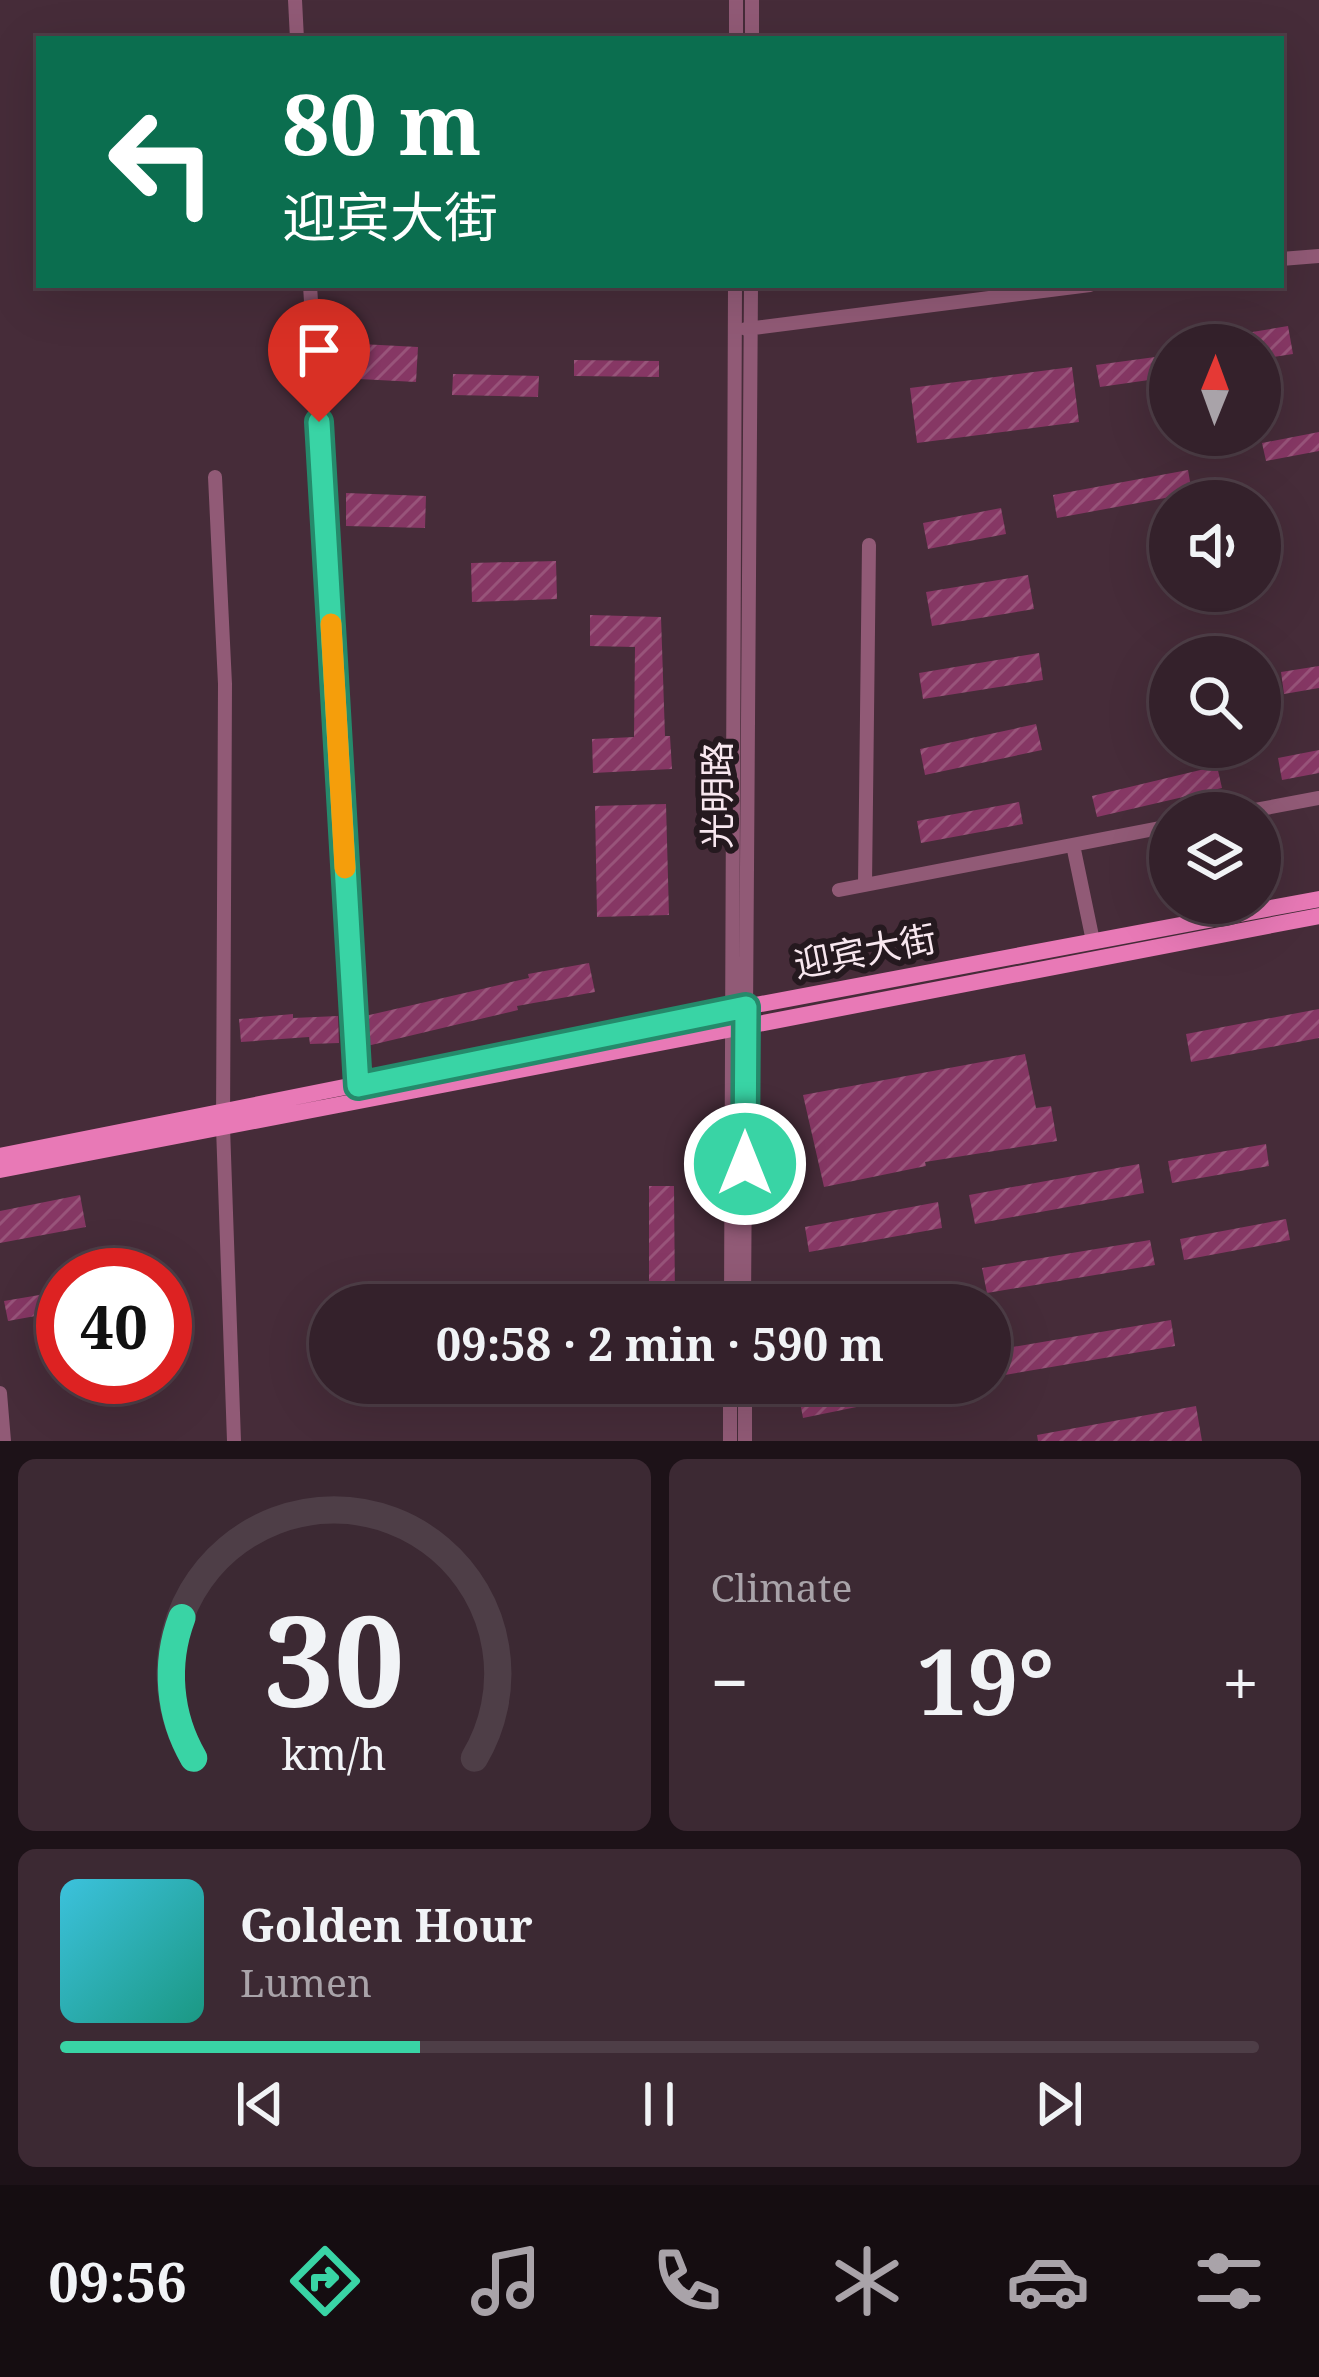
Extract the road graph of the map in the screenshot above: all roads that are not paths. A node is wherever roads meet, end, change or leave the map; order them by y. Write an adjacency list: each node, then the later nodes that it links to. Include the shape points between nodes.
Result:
1 (295, 0): 4 (street)
2 (736, 0): 5 (street)
3 (752, 0): 6 (street)
4 (297, 36)
5 (736, 36)
6 (752, 36)
7 (1319, 256): 8 (street)
8 (1284, 259)
9 (310, 288): 26 (street)
10 (735, 288): 13 (street, 光明路)
11 (750, 288): 13 (street, 光明路)
12 (1067, 288): 13 (street)
13 (742, 330): 25 (street, 光明路)
14 (215, 477): 27 (street, via 226,685)
15 (869, 545): 20 (street)
16 (1319, 798): 17 (street)
17 (1281, 805)
18 (1149, 830): 19 (street)
19 (1073, 845): 20 (street); 24 (street)
20 (865, 885): 21 (street)
21 (839, 890)
22 (1319, 899): 24 (main road, 迎宾大街)
23 (1319, 916): 25 (main road, 迎宾大街)
24 (1093, 941): 25 (main road, 迎宾大街)
25 (739, 1017): 26 (main road, 迎宾大街); 27 (main road, 迎宾大街); 30 (street, 光明路); 31 (street, 光明路)
26 (358, 1086): 27 (main road, 迎宾大街)
27 (224, 1120): 28 (main road, 迎宾大街); 29 (main road, 迎宾大街); 36 (street)
28 (0, 1156)
29 (0, 1171)
30 (731, 1284)
31 (745, 1284)
32 (0, 1394): 35 (street)
33 (730, 1404): 37 (street)
34 (745, 1404): 38 (street)
35 (4, 1441)
36 (234, 1441)
37 (730, 1441)
38 (745, 1441)

